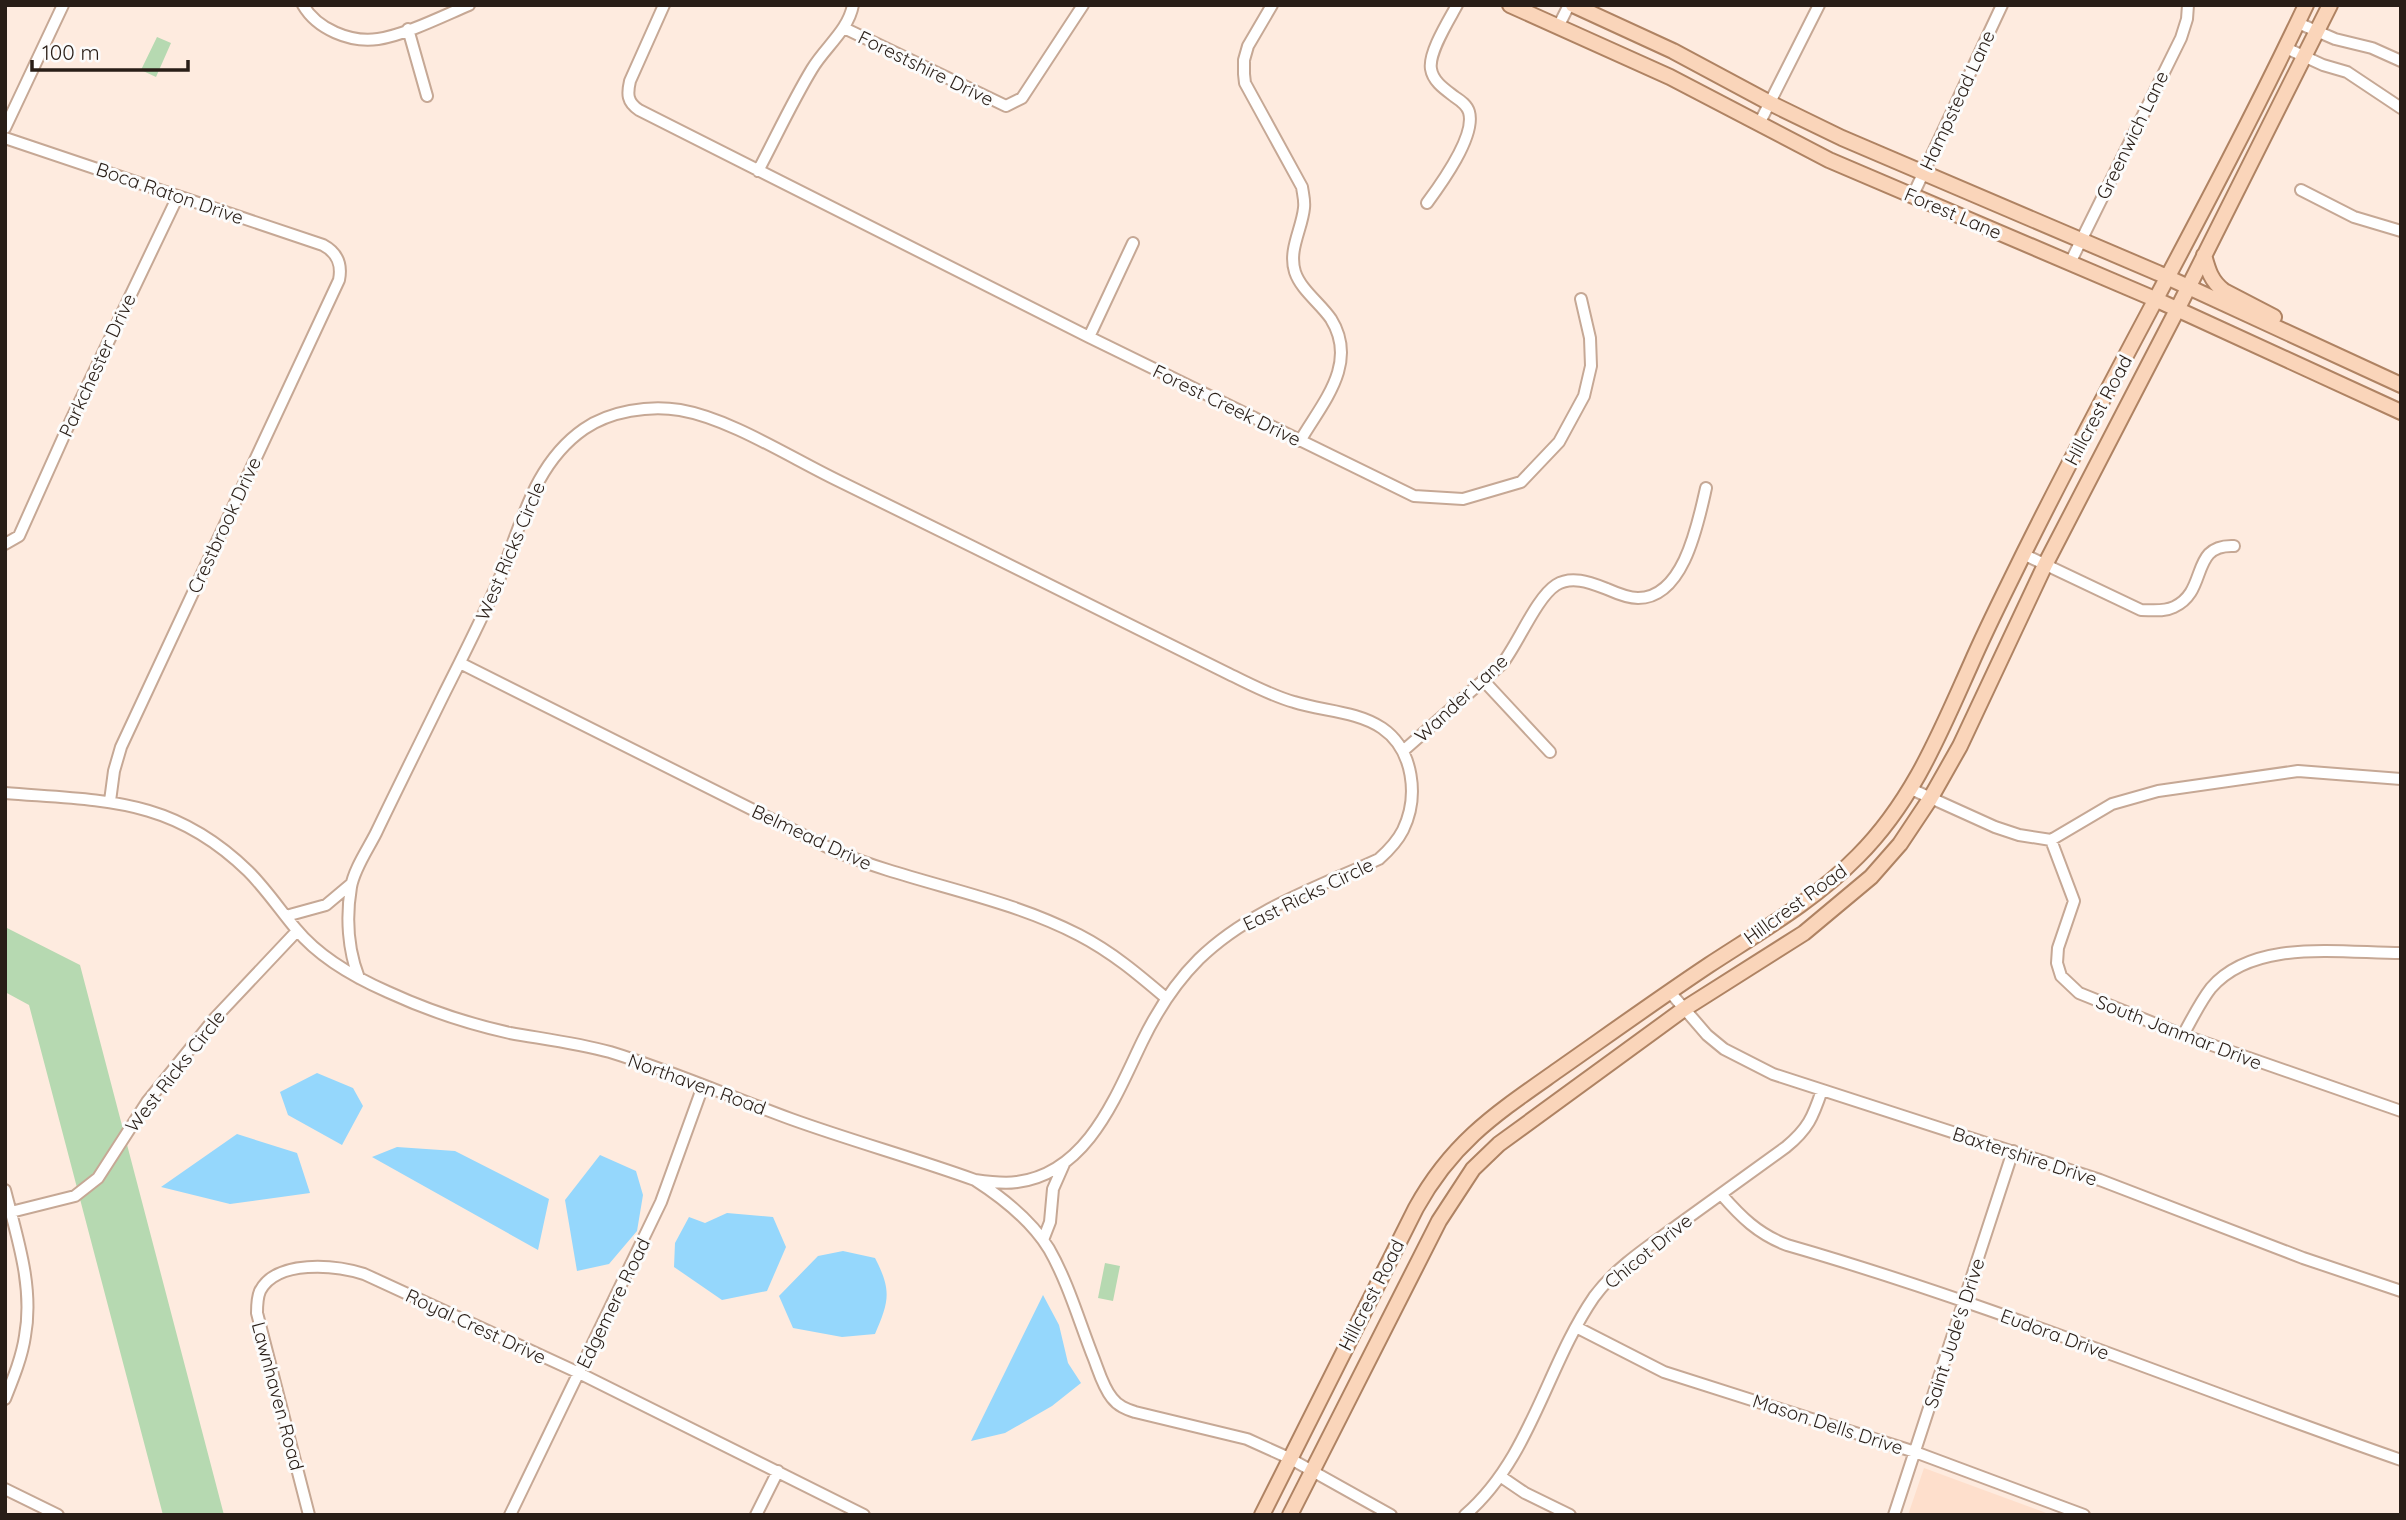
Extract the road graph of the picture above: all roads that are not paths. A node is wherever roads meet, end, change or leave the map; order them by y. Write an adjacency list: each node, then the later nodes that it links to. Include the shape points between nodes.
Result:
1 (63, 5): 28 (street)
2 (303, 5): 18 (street, via 310,17 324,26 357,39 378,39)
3 (469, 5): 18 (street)
4 (664, 5): 30 (street, Forest Creek Drive, via 630,81 629,100 639,110)
5 (853, 5): 19 (street)
6 (1083, 5): 19 (street, Forestshire Drive, via 1022,98 1006,106)
7 (1272, 5): 51 (street, via 1248,46 1245,83 1302,187 1305,205 1295,246 1295,272 1330,319 1343,356 1339,373)
8 (1457, 5): 35 (street, via 1431,58 1431,70 1435,79 1466,105 1469,133)
9 (1510, 5): 17 (main road, Forest Lane)
10 (1571, 5): 17 (street); 25 (main road, Forest Lane, via 1673,51)
11 (1819, 5): 25 (street)
12 (2001, 5): 31 (street, Hampstead Lane)
13 (2188, 5): 37 (street, Greenwich Lane, via 2180,38)
14 (2306, 5): 16 (main road, Hillcrest Road)
15 (2330, 5): 20 (main road, Hillcrest Road)
16 (2298, 23): 20 (street); 21 (main road, Hillcrest Road)
17 (1559, 26): 27 (main road, Forest Lane)
18 (408, 29): 24 (street)
19 (844, 29): 30 (street, via 810,72)
20 (2316, 32): 22 (main road, Hillcrest Road); 23 (street)
21 (2286, 48): 22 (street); 42 (main road, Hillcrest Road)
22 (2304, 57): 26 (street, via 2347,72); 40 (main road, Hillcrest Road)
23 (2401, 61)
24 (427, 96)
25 (1770, 103): 27 (street); 31 (main road, Forest Lane)
26 (2400, 104)
27 (1759, 124): 33 (main road, Forest Lane)
28 (5, 128)
29 (5, 138): 34 (street, Boca Raton Drive)
30 (758, 171): 47 (street, Forest Creek Drive)
31 (1923, 173): 33 (street, Hampstead Lane); 37 (main road, Forest Lane)
32 (2301, 190): 36 (street, via 2354,217)
33 (1913, 195): 41 (main road, Forest Lane)
34 (178, 196): 39 (street, Boca Raton Drive, via 323,245); 53 (street, Parkchester Drive, via 19,536)
35 (1427, 203)
36 (2401, 231)
37 (2080, 241): 41 (street, Greenwich Lane); 42 (main road, Forest Lane)
38 (1133, 243): 47 (street)
39 (333, 253): 65 (street, Crestbrook Drive, via 341,265 339,281 121,747)
40 (2204, 255): 43 (main road, Hillcrest Road); 48 (main road, via 2216,285 2281,320)
41 (2070, 263): 45 (main road, Forest Lane)
42 (2168, 278): 43 (main road, Forest Lane); 45 (main road, Hillcrest Road)
43 (2188, 286): 46 (main road, Hillcrest Road); 48 (main road, Forest Lane)
44 (1581, 299): 51 (street, Forest Creek Drive, via 1591,366 1584,396 1559,442 1521,482 1463,499 1414,496)
45 (2157, 300): 46 (main road, Forest Lane); 55 (main road, Hillcrest Road)
46 (2177, 310): 50 (main road, Forest Lane); 56 (main road, Hillcrest Road)
47 (1089, 337): 51 (street, Forest Creek Drive)
48 (2305, 342): 49 (main road, Forest Lane)
49 (2401, 385)
50 (2401, 412)
51 (1300, 441)
52 (1706, 488): 58 (street, Wander Lane, via 1694,539 1665,587 1631,598 1577,580 1556,585 1541,601 1513,650)
53 (5, 544)
54 (2234, 546): 56 (street, via 2220,545 2209,551 2198,580 2183,601 2159,611 2141,610)
55 (2023, 554): 56 (street); 62 (main road, Hillcrest Road)
56 (2045, 565): 64 (main road, Hillcrest Road, via 1960,746)
57 (460, 663): 59 (street, West Ricks Circle, via 532,492 557,453 585,428 612,416 636,410 677,410 737,429 1278,696 1372,722); 67 (street, West Ricks Circle); 73 (street, Belmead Drive, via 835,850 998,902 1078,934 1129,967)
58 (1483, 680): 59 (street, Wander Lane); 60 (street)
59 (1403, 751): 73 (street, East Ricks Circle, via 1412,788 1411,806 1392,846 1379,859 1259,914 1224,937)
60 (1550, 752)
61 (2401, 779): 66 (street, via 2298,771 2158,791 2112,804)
62 (1911, 789): 64 (street); 72 (main road, Hillcrest Road, via 1859,855 1820,890)
63 (5, 793): 65 (street, Northaven Road)
64 (1930, 799): 66 (street, via 1995,827); 74 (main road, Hillcrest Road, via 1900,844 1831,912)
65 (110, 801): 68 (street, Northaven Road, via 155,811 203,835 249,872)
66 (2051, 840): 75 (street, South Janmar Drive, via 2074,901 2058,948 2061,976 2094,1001)
67 (351, 884): 68 (street, West Ricks Circle, via 327,905); 71 (street, West Ricks Circle, via 349,939)
68 (286, 916): 69 (street, Northaven Road)
69 (297, 931): 71 (street, Northaven Road); 84 (street, West Ricks Circle, via 215,1018 155,1091 98,1178 75,1196)
70 (2401, 953): 75 (street, via 2289,953 2246,963 2212,987)
71 (359, 978): 76 (street, Northaven Road, via 475,1024 599,1049)
72 (1669, 991): 74 (street, Baxtershire Drive); 93 (main road, Hillcrest Road, via 1486,1121 1454,1151 1416,1208)
73 (1166, 999): 80 (street, East Ricks Circle, via 1110,1108)
74 (1684, 1009): 77 (street, Baxtershire Drive, via 1724,1049 1773,1074); 96 (main road, Hillcrest Road, via 1499,1144 1472,1169 1439,1221)
75 (2183, 1035): 78 (street, South Janmar Drive)
76 (703, 1086): 81 (street, Northaven Road); 90 (street, Edgemere Road, via 661,1202)
77 (1822, 1090): 79 (street, Baxtershire Drive); 83 (street, Chicot Drive, via 1803,1133)
78 (2401, 1111)
79 (2013, 1151): 87 (street, Baxtershire Drive); 88 (street, Saint Jude's Drive)
80 (1065, 1164): 81 (street, East Ricks Circle, via 1018,1182); 85 (street, East Ricks Circle, via 1054,1189)
81 (975, 1180): 85 (street, Northaven Road, via 1005,1201)
82 (5, 1190): 84 (street)
83 (1721, 1194): 88 (street, Eudora Drive, via 1744,1220 1772,1239); 89 (street, Chicot Drive, via 1620,1270 1596,1295)
84 (11, 1212): 91 (street, via 24,1265 27,1313 25,1336)
85 (1043, 1241): 93 (street, Northaven Road, via 1101,1379 1118,1405 1230,1433)
86 (269, 1279): 90 (street, Royal Crest Drive, via 310,1267 349,1269); 100 (street, Lawnhaven Road, via 258,1297 257,1313)
87 (2401, 1291)
88 (1964, 1300): 92 (street, Saint Jude's Drive); 94 (street, Eudora Drive)
89 (1576, 1327): 92 (street, Mason Dells Drive, via 1664,1372); 97 (street, Chicot Drive, via 1524,1437)
90 (579, 1373): 95 (street, Royal Crest Drive); 101 (street, Edgemere Road)
91 (5, 1399)
92 (1915, 1452): 109 (street, Saint Jude's Drive); 110 (street, Mason Dells Drive)
93 (1289, 1458): 96 (street, Northaven Road); 104 (main road, Hillcrest Road)
94 (2401, 1460)
95 (778, 1471): 102 (street); 103 (street, Royal Crest Drive)
96 (1312, 1471): 105 (main road, Hillcrest Road); 106 (street, Northaven Road)
97 (1500, 1476): 107 (street, Chicot Drive); 108 (street)
98 (5, 1489): 99 (street)
99 (58, 1515)
100 (309, 1515)
101 (510, 1515)
102 (756, 1515)
103 (864, 1515)
104 (1262, 1515)
105 (1290, 1515)
106 (1391, 1515)
107 (1465, 1515)
108 (1570, 1515)
109 (1894, 1515)
110 (2084, 1515)

